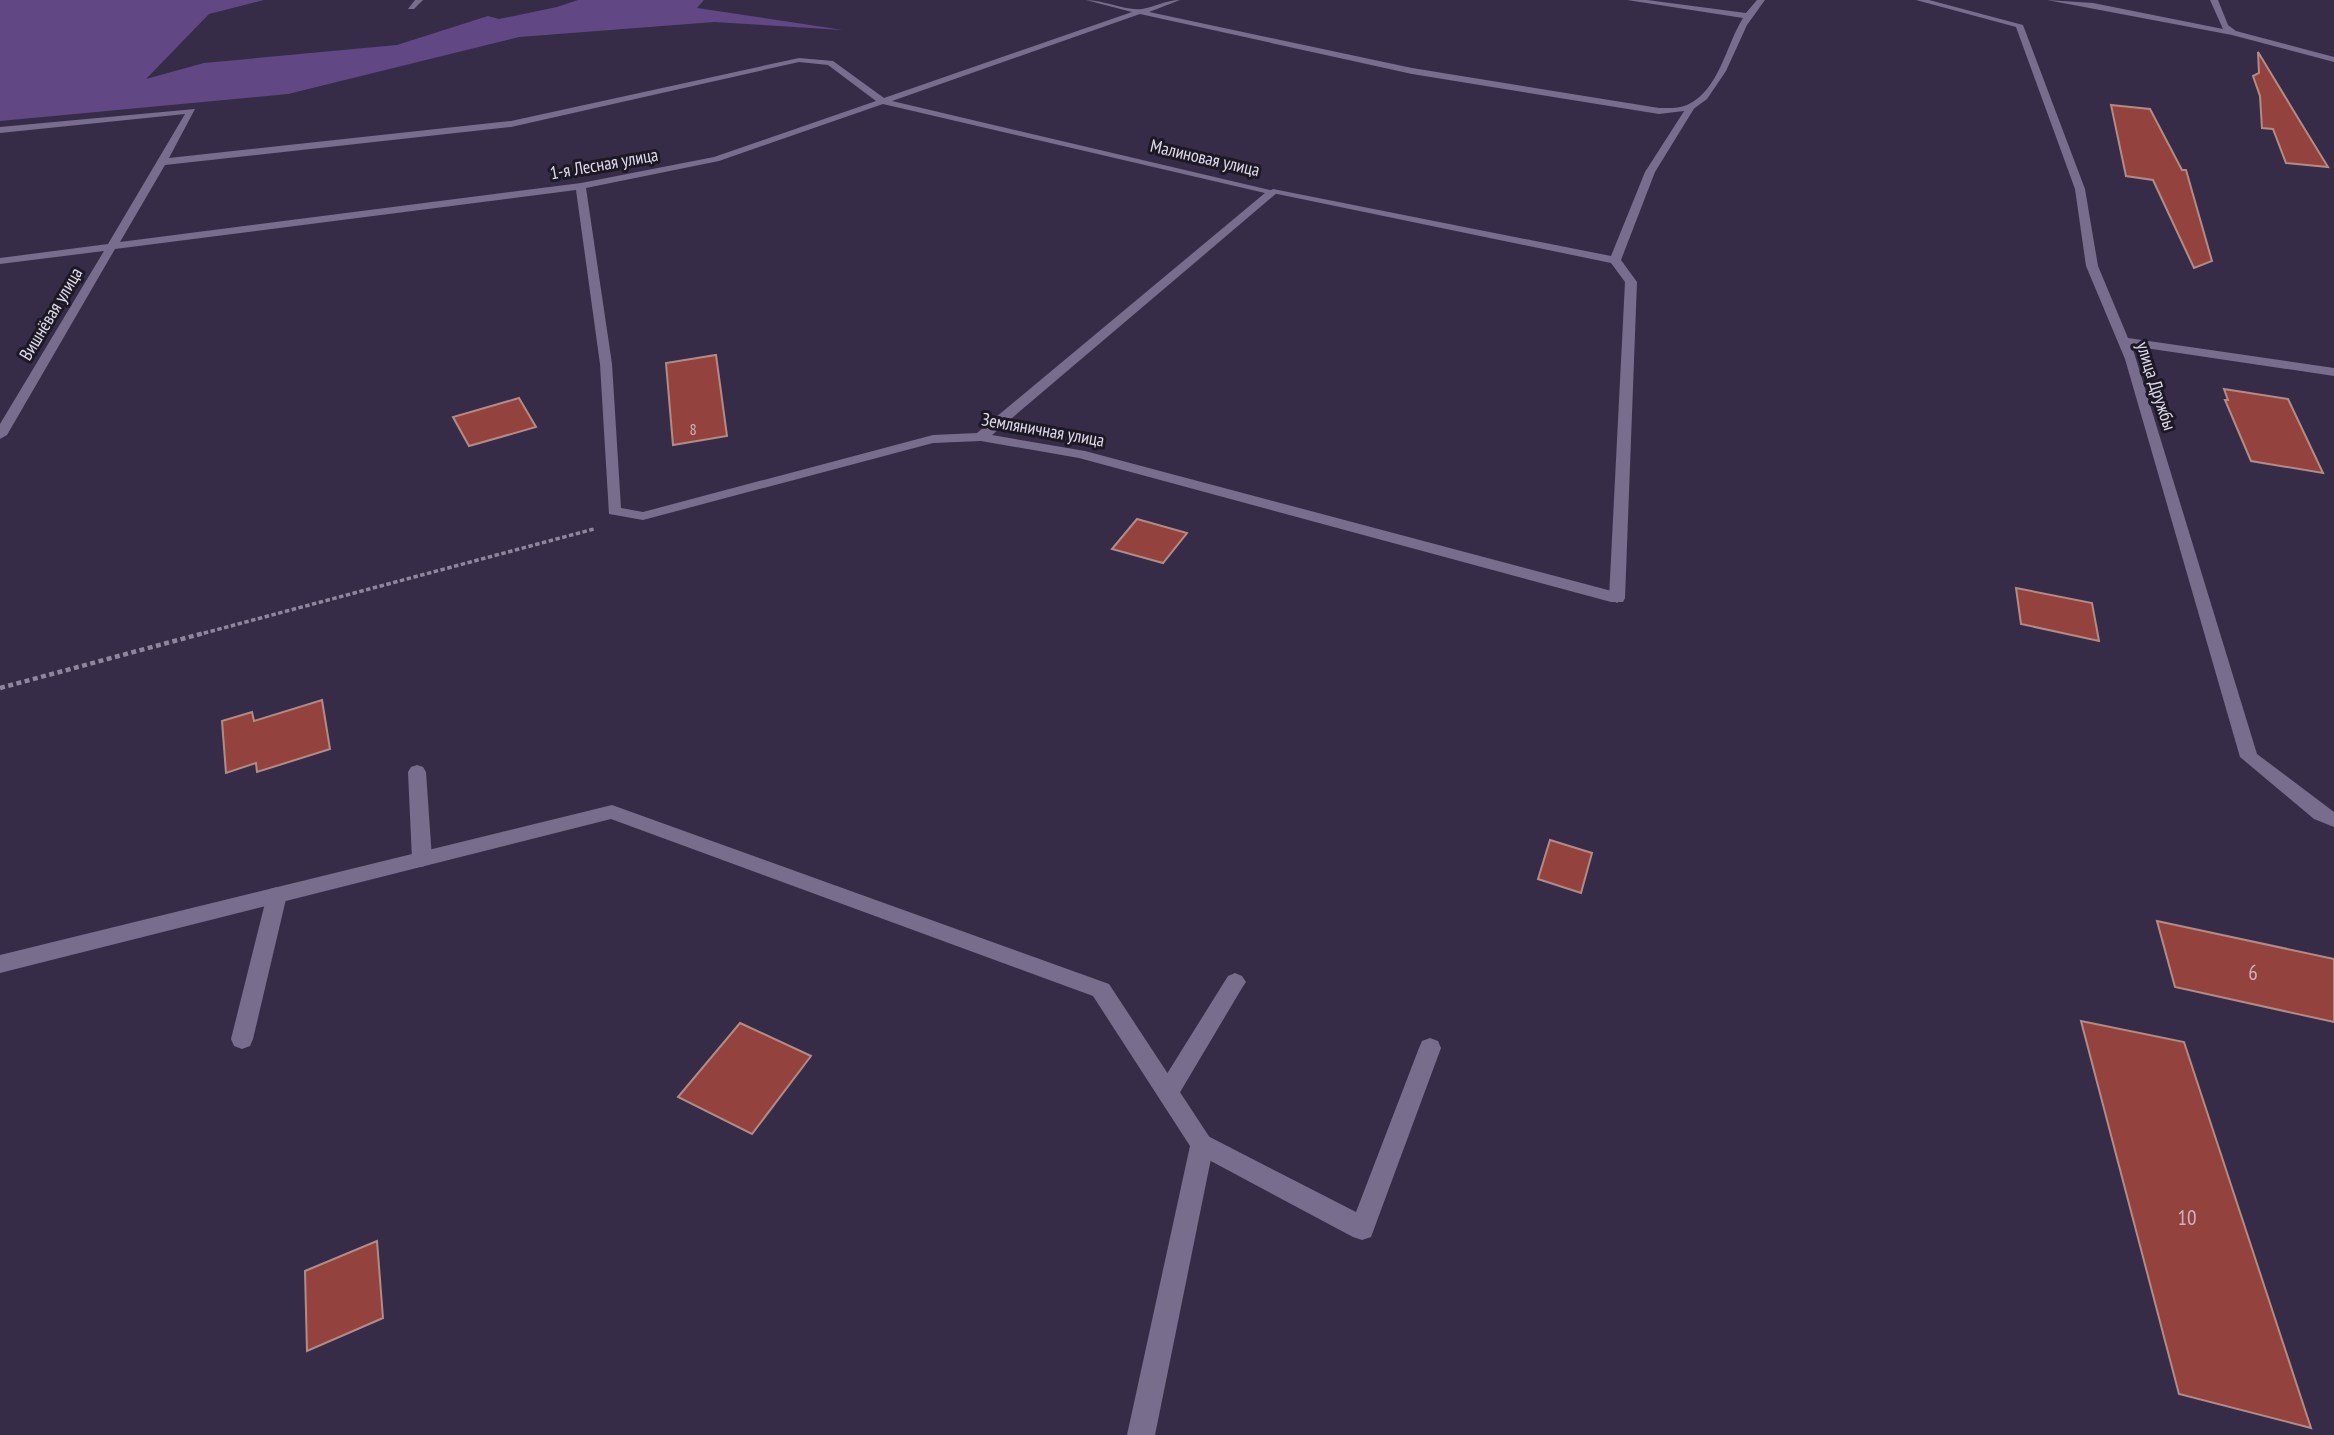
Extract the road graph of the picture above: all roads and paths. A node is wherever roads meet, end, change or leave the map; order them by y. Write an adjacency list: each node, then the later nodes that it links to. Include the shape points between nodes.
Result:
1 (419, 0): 9 (street)
2 (1090, 0): 10 (street)
3 (1176, 0): 10 (street, 1-я Лесная улица)
4 (1631, 0): 11 (street)
5 (1761, 0): 11 (street)
6 (1920, 0): 23 (street, улица Дружбы, via 2019,25 2080,189 2092,266)
7 (2051, 0): 12 (street)
8 (2214, 0): 12 (street)
9 (411, 7)
10 (1140, 12): 14 (street, 1-я Лесная улица); 15 (street, via 1412,71 1659,111)
11 (1748, 16): 15 (street, via 1710,92)
12 (2233, 33): 13 (street)
13 (2334, 60)
14 (882, 101): 17 (street, via 830,63 799,60 511,124); 18 (street, 1-я Лесная улица, via 716,159); 19 (street, Малиновая улица)
15 (1692, 107): 21 (street, via 1650,172)
16 (0, 130): 17 (street, Вишнёвая улица, via 192,111)
17 (162, 162): 20 (street, Вишнёвая улица)
18 (581, 187): 20 (street, 1-я Лесная улица); 27 (street, via 606,364 614,511)
19 (1273, 192): 21 (street); 26 (street, Малиновая улица)
20 (110, 248): 22 (street, 1-я Лесная улица); 25 (street, Вишнёвая улица)
21 (1615, 260): 26 (street, Земляничная улица, via 1631,282 1617,598 1080,454)
22 (0, 261)
23 (2123, 341): 24 (street); 30 (street, улица Дружбы, via 2249,757 2320,814)
24 (2334, 372)
25 (0, 435)
26 (981, 437): 27 (street, Земляничная улица, via 933,439)
27 (643, 516): 28 (path)
28 (0, 688)
29 (417, 772): 31 (street)
30 (2334, 820)
31 (422, 859): 32 (street); 37 (street, via 612,812 1101,990)
32 (277, 895): 33 (street); 35 (street)
33 (0, 964)
34 (1235, 982): 37 (street)
35 (242, 1039)
36 (1430, 1048): 38 (street, via 1362,1228)
37 (1168, 1092): 38 (street)
38 (1202, 1144): 39 (street)
39 (1142, 1435)

